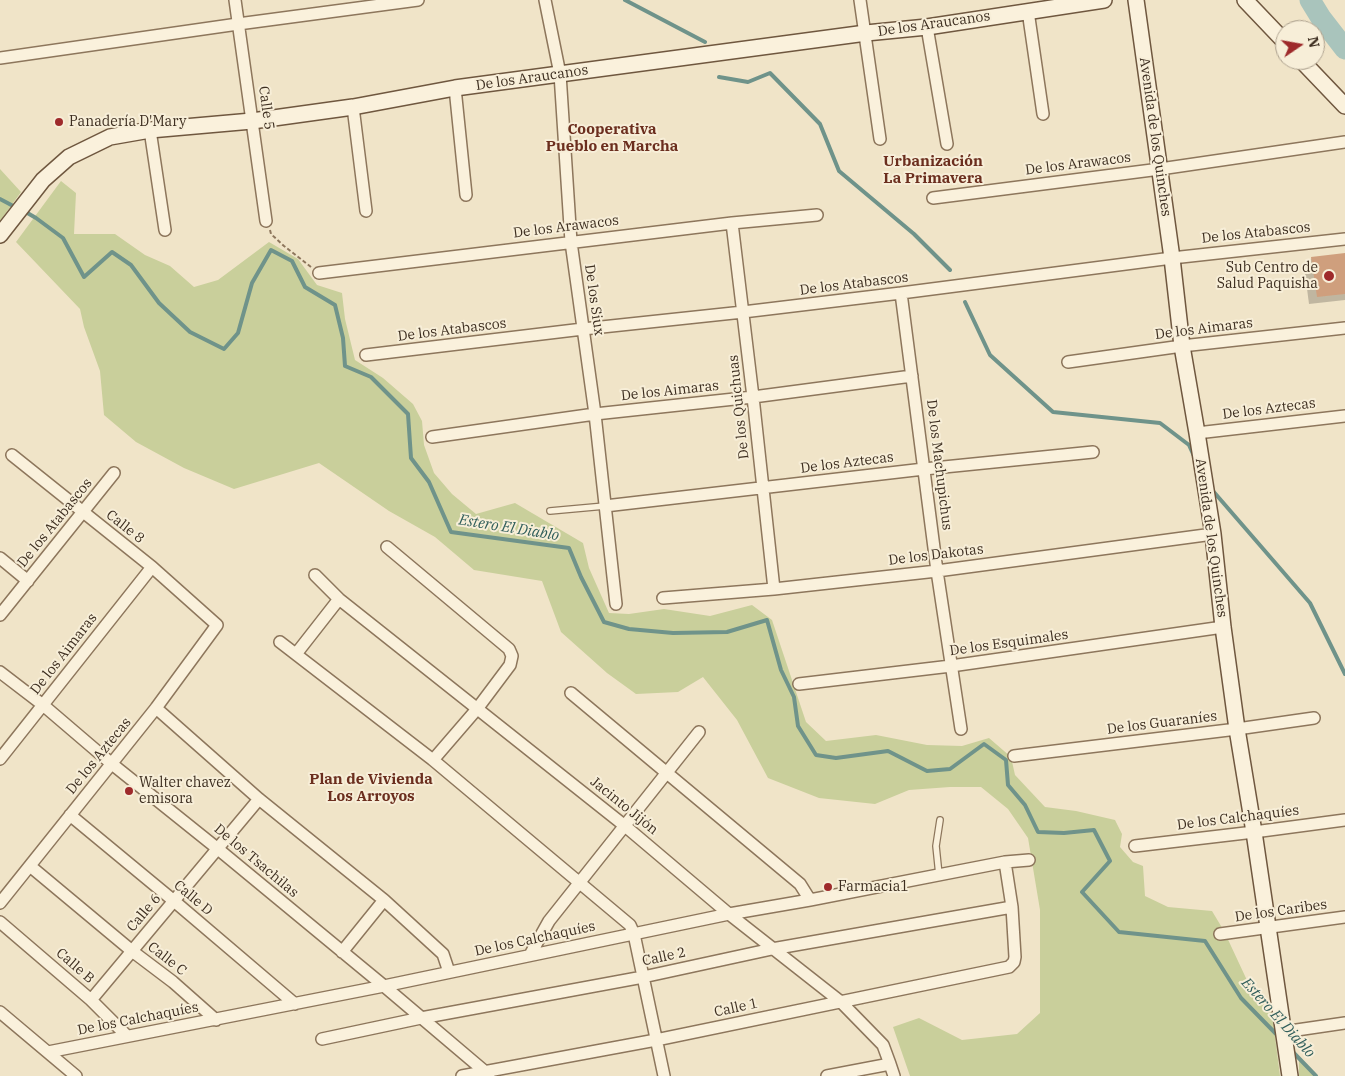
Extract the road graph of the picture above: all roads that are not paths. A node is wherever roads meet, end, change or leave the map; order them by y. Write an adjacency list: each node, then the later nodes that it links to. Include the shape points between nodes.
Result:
1 (235, 0): 9 (street, Calle 5)
2 (418, 0): 9 (street)
3 (545, 0): 15 (street, De los Siux)
4 (860, 0): 12 (street)
5 (1104, 0): 8 (street, De los Araucanos)
6 (1136, 0): 25 (street, Avenida de los Quinches)
7 (1245, 0): 11 (street)
8 (1028, 11): 10 (street, De los Araucanos); 19 (street)
9 (238, 24): 13 (street); 20 (street, Calle 5)
10 (927, 27): 12 (street, De los Araucanos); 24 (street)
11 (1275, 32)
12 (866, 33): 15 (street, De los Araucanos); 22 (street)
13 (0, 58)
14 (1311, 70): 17 (street)
15 (560, 74): 16 (street, De los Araucanos); 35 (street, De los Siux)
16 (455, 88): 18 (street, De los Araucanos); 26 (street)
17 (1345, 106)
18 (353, 107): 20 (street, De los Araucanos); 28 (street)
19 (1042, 114)
20 (252, 121): 21 (street, De los Araucanos); 30 (street, Calle 5)
21 (150, 130): 32 (street); 33 (street, De los Araucanos, via 110,137 69,157 43,180)
22 (880, 139)
23 (1345, 142): 25 (street, De los Arawacos)
24 (947, 144)
25 (1160, 169): 27 (street, De los Arawacos); 36 (street, Avenida de los Quinches)
26 (466, 195)
27 (934, 198)
28 (366, 211)
29 (818, 215): 31 (street, De los Arawacos)
30 (266, 221)
31 (732, 222): 35 (street, De los Arawacos); 39 (street, De los Quichuas)
32 (165, 230)
33 (0, 235)
34 (1345, 239): 36 (street, De los Atabascos)
35 (571, 242): 37 (street, De los Arawacos); 41 (street, De los Siux)
36 (1172, 258): 38 (street, De los Atabascos); 42 (street, Avenida de los Quinches)
37 (318, 273)
38 (901, 293): 39 (street, De los Atabascos); 45 (street, De los Machupichus)
39 (743, 312): 41 (street, De los Atabascos); 46 (street, De los Quichuas)
40 (1345, 328): 42 (street, De los Aimaras)
41 (583, 329): 43 (street, De los Atabascos); 47 (street, De los Siux)
42 (1182, 346): 44 (street, De los Aimaras); 49 (street, Avenida de los Quinches)
43 (366, 355)
44 (1068, 362)
45 (912, 376): 46 (street, De los Aimaras); 53 (street, De los Machupichus)
46 (753, 397): 47 (street, De los Aimaras); 55 (street, De los Quichuas)
47 (594, 414): 50 (street, De los Aimaras); 56 (street, De los Siux)
48 (1345, 416): 49 (street, De los Aztecas)
49 (1197, 433): 59 (street, Avenida de los Quinches)
50 (432, 436)
51 (1093, 452): 53 (street, De los Aztecas)
52 (12, 455): 58 (street, Calle 8)
53 (924, 469): 55 (street, De los Aztecas); 63 (street, De los Machupichus)
54 (114, 473): 58 (street, De los Atabascos)
55 (763, 488): 56 (street, De los Aztecas); 66 (street, De los Quichuas)
56 (605, 506): 57 (lane); 69 (street, De los Siux)
57 (550, 511)
58 (82, 512): 62 (street, Calle 8); 65 (street, De los Atabascos)
59 (1213, 534): 63 (street, De los Dakotas); 72 (street, Avenida de los Quinches)
60 (387, 547): 81 (street, via 509,649 512,656 510,665)
61 (0, 558): 65 (street)
62 (152, 567): 71 (street, Calle 8); 79 (street, De los Aimaras)
63 (937, 571): 66 (street, De los Dakotas); 75 (street, De los Machupichus)
64 (315, 576): 68 (street, Jacinto Jijón)
65 (28, 580): 70 (street, De los Atabascos)
66 (774, 589): 67 (street, De los Dakotas)
67 (663, 598)
68 (339, 599): 74 (street); 81 (street, Jacinto Jijón)
69 (616, 604)
70 (0, 615)
71 (217, 625): 80 (street, De los Aztecas)
72 (1223, 627): 75 (street, De los Esquimales); 84 (street, Avenida de los Quinches)
73 (280, 642): 74 (street)
74 (296, 654): 88 (street)
75 (951, 666): 77 (street, De los Esquimales); 83 (street, De los Machupichus)
76 (0, 672): 79 (street, De los Tsachilas)
77 (799, 684)
78 (571, 693): 90 (street)
79 (43, 705): 87 (street, De los Aimaras); 89 (street, De los Tsachilas)
80 (156, 708): 89 (street, De los Aztecas); 91 (street)
81 (477, 709): 88 (street); 95 (street, Jacinto Jijón)
82 (1314, 718): 84 (street, De los Guaraníes)
83 (961, 729)
84 (1237, 729): 86 (street, De los Guaraníes); 96 (street, Avenida de los Quinches)
85 (699, 732): 90 (street)
86 (1014, 756)
87 (0, 759)
88 (433, 760): 103 (street)
89 (112, 764): 92 (street, De los Aztecas); 98 (street, De los Tsachilas)
90 (667, 773): 95 (street); 105 (street, via 800,884)
91 (259, 799): 98 (street, Calle 6); 104 (street)
92 (70, 815): 101 (street, De los Aztecas); 106 (street, Calle D)
93 (940, 820): 102 (lane, via 936,846)
94 (1345, 820): 96 (street, De los Calchaquíes)
95 (625, 826): 103 (street); 109 (street, Jacinto Jijón)
96 (1254, 832): 97 (street, De los Calchaquíes); 112 (street, Avenida de los Quinches)
97 (1135, 846)
98 (218, 849): 106 (street, Calle 6); 117 (street, De los Tsachilas)
99 (1029, 860): 100 (street, De los Calchaquíes)
100 (1005, 862): 102 (street, De los Calchaquíes); 108 (street)
101 (30, 866): 107 (street, De los Aztecas); 116 (street, Calle C)
102 (939, 875): 105 (street, De los Calchaquíes)
103 (579, 883): 113 (street, via 630,925); 118 (street, via 549,921)
104 (384, 900): 117 (street); 119 (street, via 443,954)
105 (810, 900): 109 (street, De los Calchaquíes)
106 (174, 901): 116 (street, Calle 6); 124 (street, Calle D)
107 (0, 903)
108 (1012, 908): 115 (street, Calle 2); 123 (street, Calle 1, via 1015,957 1009,967)
109 (728, 914): 113 (street, De los Calchaquíes); 115 (street, Jacinto Jijón)
110 (1345, 917): 112 (street, De los Caribes)
111 (0, 922): 122 (street, Calle B)
112 (1267, 928): 114 (street, De los Caribes); 129 (street, Avenida de los Quinches)
113 (634, 934): 118 (street, De los Calchaquíes); 120 (street)
114 (1220, 934)
115 (772, 948): 120 (street, Calle 2); 123 (street, Jacinto Jijón)
116 (132, 951): 122 (street, Calle 6); 127 (street, Calle C)
117 (342, 952): 121 (street, De los Tsachilas)
118 (530, 955): 119 (street, De los Calchaquíes)
119 (449, 972): 121 (street, De los Calchaquíes)
120 (643, 977): 126 (street, Calle 2); 132 (street)
121 (384, 986): 124 (street, De los Calchaquíes); 126 (street, De los Tsachilas)
122 (91, 1000): 130 (street, Calle B)
123 (841, 1002): 132 (street, Calle 1); 134 (street, Jacinto Jijón, via 883,1045)
124 (295, 1004): 127 (street, De los Calchaquíes)
125 (0, 1012): 133 (street)
126 (421, 1018): 131 (street, Calle 2); 135 (street, De los Tsachilas)
127 (216, 1020): 130 (street, De los Calchaquíes)
128 (1345, 1023): 129 (street)
129 (1283, 1035): 141 (street, Avenida de los Quinches)
130 (127, 1036): 133 (street, De los Calchaquíes)
131 (322, 1039)
132 (656, 1040): 135 (street, Calle 1); 138 (street)
133 (48, 1052): 136 (street)
134 (890, 1064): 139 (street); 140 (street, Jacinto Jijón)
135 (488, 1074): 137 (street, Calle 1)
136 (76, 1076)
137 (462, 1076)
138 (664, 1076)
139 (828, 1076)
140 (894, 1076)
141 (1290, 1076)

